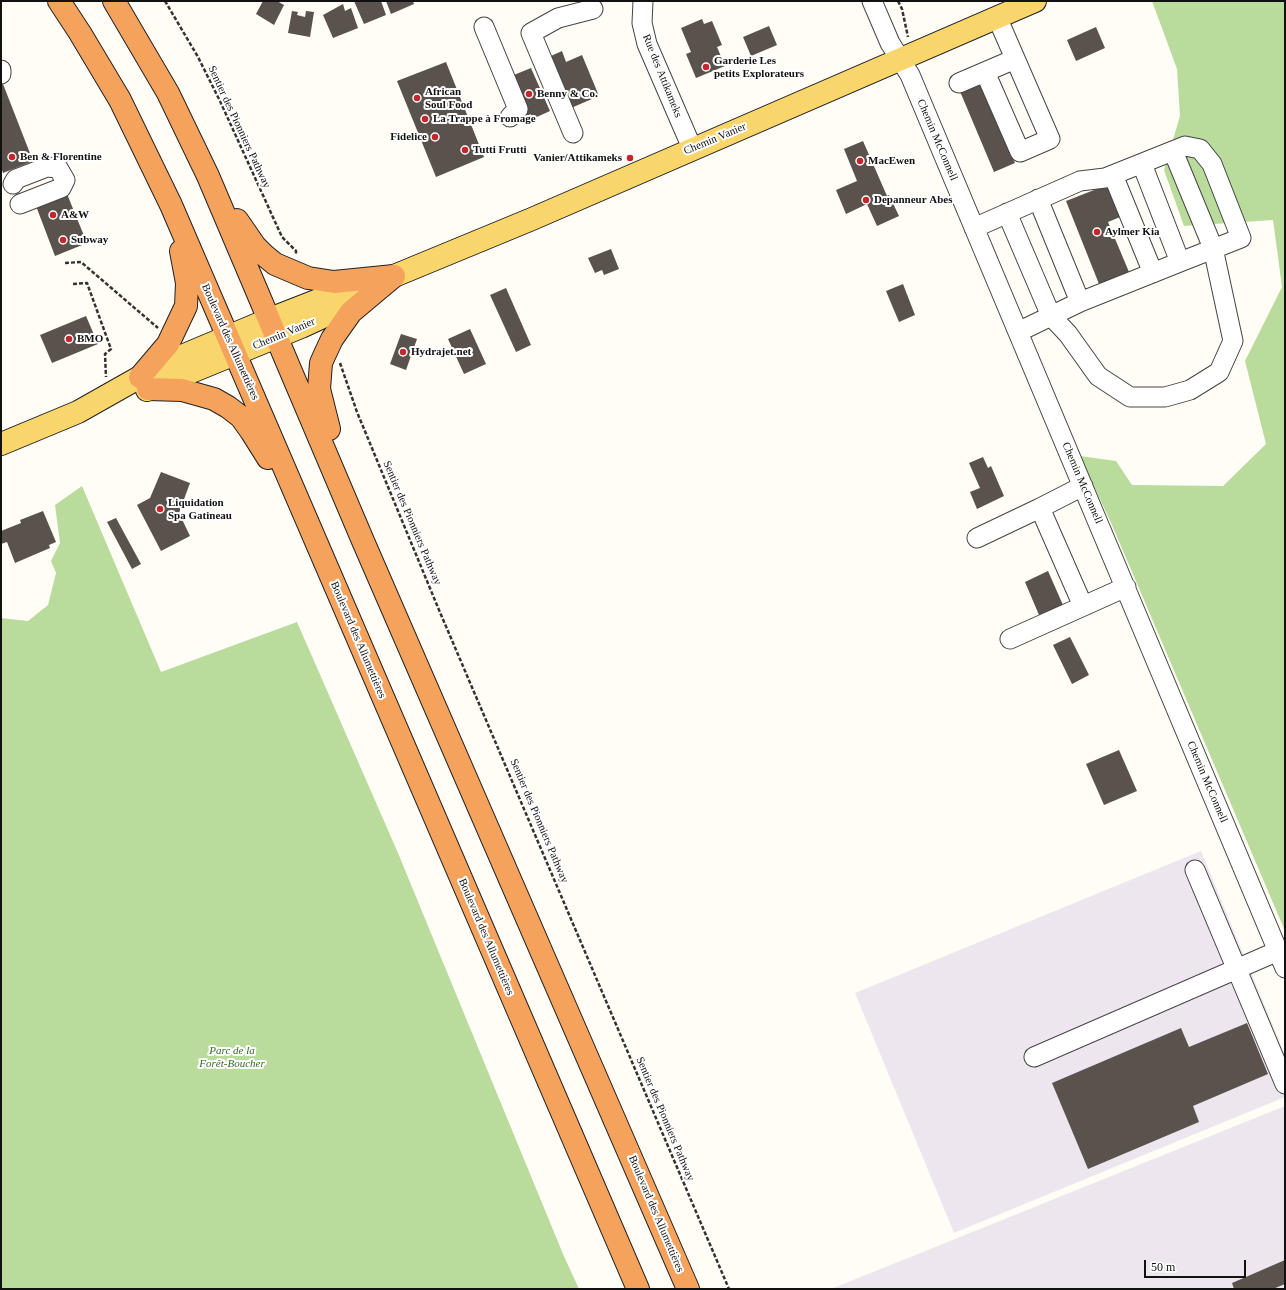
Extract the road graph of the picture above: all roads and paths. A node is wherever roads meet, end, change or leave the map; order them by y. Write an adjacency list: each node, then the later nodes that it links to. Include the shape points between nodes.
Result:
1 (59, 1): 28 (highway, Boulevard des Allumettières, via 120,100)
2 (114, 1): 24 (highway, Boulevard des Allumettières, via 164,86)
3 (165, 1): 32 (path, Sentier des Pionniers Pathway, via 204,70 282,237 296,251)
4 (643, 1): 20 (street, Rue des Attikameks, via 642,23 647,44)
5 (872, 1): 13 (street, Chemin McConnell)
6 (898, 1): 11 (path)
7 (1035, 1): 9 (main road, Chemin Vanier)
8 (593, 9): 19 (street, via 558,18 531,33)
9 (997, 17): 12 (street); 13 (main road, Chemin Vanier)
10 (484, 27): 18 (street, via 518,109)
11 (908, 38)
12 (1015, 59): 15 (street); 15 (street, via 1050,139 1020,152)
13 (899, 60): 20 (main road, Chemin Vanier); 30 (street, Chemin McConnell, via 910,75)
14 (1, 70): 16 (street)
15 (985, 72): 17 (street)
16 (1, 74)
17 (959, 83)
18 (510, 117)
19 (573, 134)
20 (692, 148): 36 (main road, Chemin Vanier, via 532,219)
21 (1173, 151): 22 (street); 31 (street); 31 (street, via 1186,146 1200,149 1212,164 1241,238)
22 (1142, 164): 23 (street); 33 (street)
23 (1113, 175): 26 (street, via 1080,181); 35 (street)
24 (208, 176): 36 (highway, via 255,246 275,264 308,278 327,281); 40 (highway, Boulevard des Allumettières)
25 (13, 184): 27 (street, via 16,178 47,167 58,168 65,180 61,188)
26 (1038, 199): 29 (street); 38 (street)
27 (20, 204)
28 (171, 205): 43 (highway, Boulevard des Allumettières); 46 (highway, via 187,283 186,306 170,340)
29 (1006, 214): 30 (street); 39 (street)
30 (974, 228): 42 (street, Chemin McConnell)
31 (1213, 248): 33 (street); 39 (street, via 1233,341 1219,372 1190,390 1165,397 1130,397 1098,376 1068,334)
32 (297, 259)
33 (1180, 262): 35 (street)
34 (65, 263): 41 (path, via 82,262)
35 (1153, 273): 38 (street)
36 (394, 276): 40 (main road, Chemin Vanier, via 339,292); 51 (highway, via 351,312 339,327 325,354 320,376 319,389 324,411)
37 (73, 284): 45 (path, via 87,282 110,349 105,354)
38 (1080, 302): 39 (street)
39 (1051, 316): 42 (street)
40 (274, 328): 43 (main road, Chemin Vanier); 51 (highway, Boulevard des Allumettières)
41 (163, 332)
42 (1018, 332): 48 (street, Chemin McConnell)
43 (232, 346): 46 (main road, Chemin Vanier, via 163,364); 52 (highway, Boulevard des Allumettières)
44 (336, 360): 64 (path, Sentier des Pionniers Pathway, via 342,364 357,412 439,610)
45 (106, 378)
46 (144, 383): 47 (main road, Chemin Vanier); 52 (highway, via 199,394 228,407 241,417 264,450)
47 (1, 444)
48 (1083, 486): 49 (street); 53 (street, Chemin McConnell)
49 (1040, 508): 50 (street); 54 (street)
50 (977, 538)
51 (363, 541): 63 (highway, Boulevard des Allumettières)
52 (321, 553): 62 (highway, Boulevard des Allumettières)
53 (1126, 587): 54 (street); 57 (street, Chemin McConnell)
54 (1083, 606): 55 (street)
55 (1010, 639)
56 (1195, 870): 59 (street)
57 (1278, 951): 58 (street, Chemin McConnell); 59 (street)
58 (1285, 968)
59 (1236, 969): 60 (street); 61 (street)
60 (1034, 1057)
61 (1285, 1084)
62 (638, 1289)
63 (688, 1289)
64 (729, 1289)

